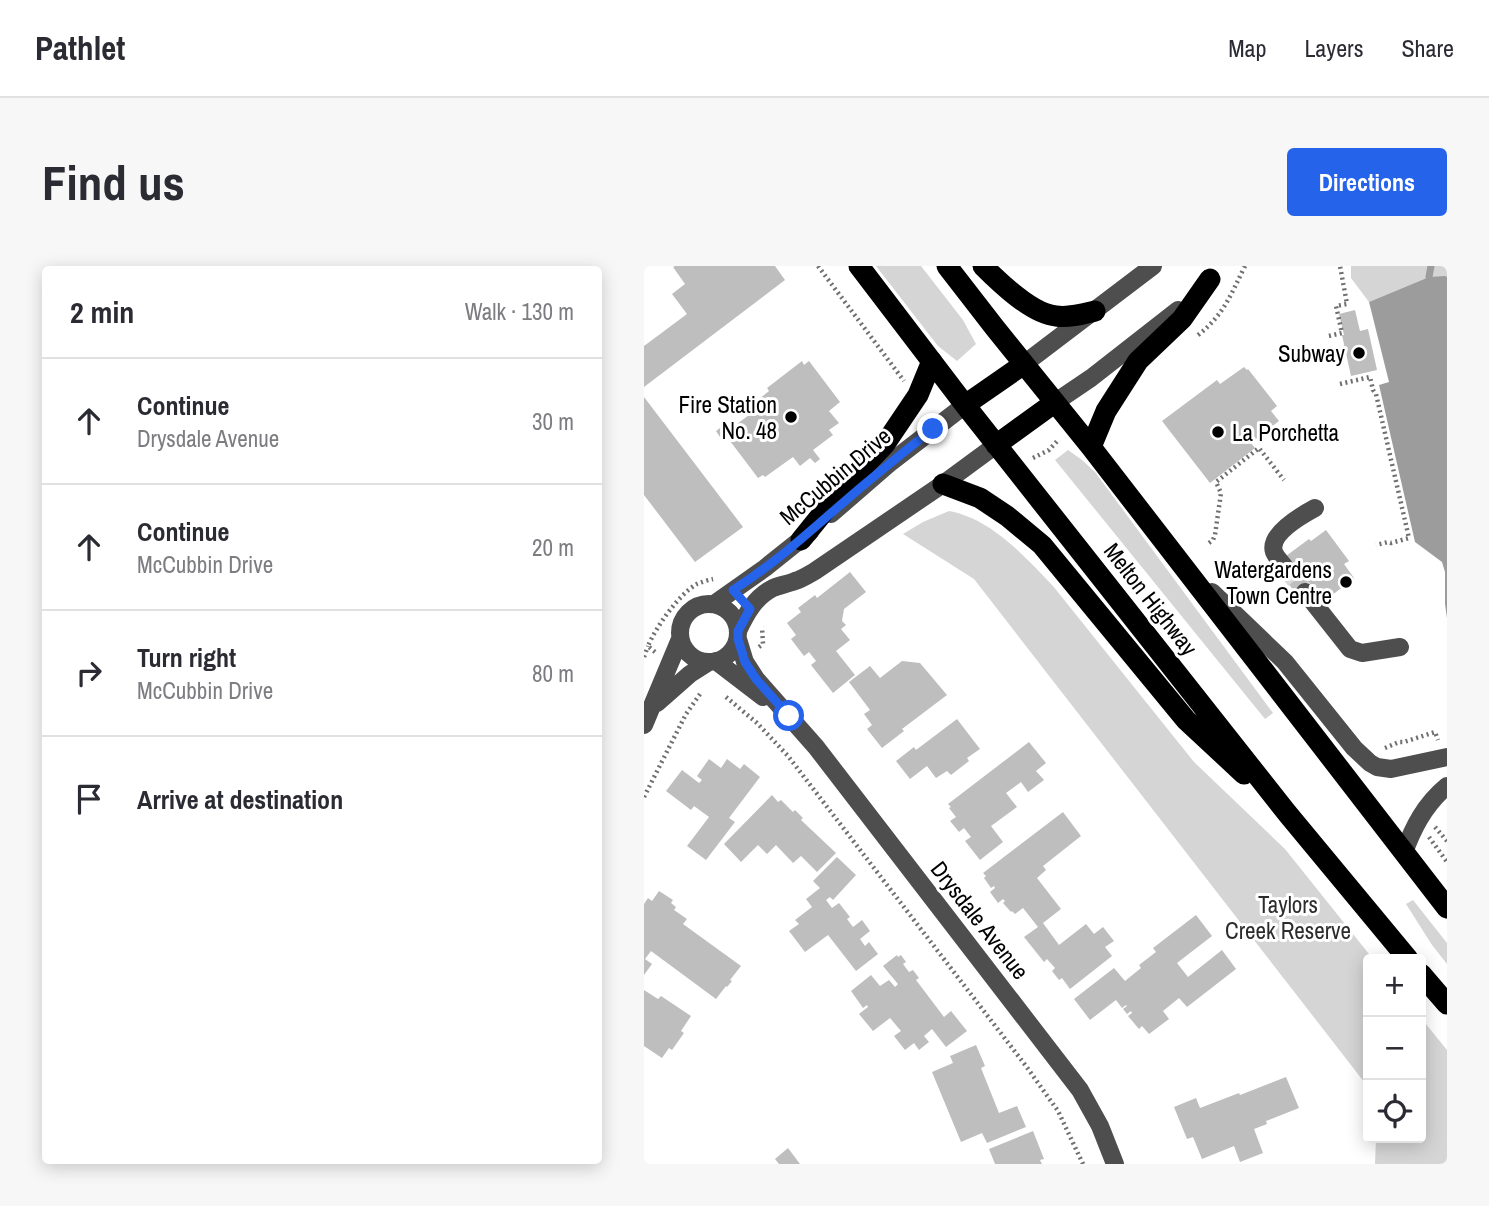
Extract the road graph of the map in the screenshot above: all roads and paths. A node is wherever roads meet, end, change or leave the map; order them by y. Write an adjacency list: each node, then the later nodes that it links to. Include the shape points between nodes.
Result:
1 (859, 266): 9 (highway, Melton Highway)
2 (947, 266): 10 (highway, Melton Highway)
3 (984, 266): 7 (highway, via 1041,312 1066,316)
4 (1153, 266): 7 (street)
5 (1340, 266): 8 (path, via 1347,304 1336,306 1342,333)
6 (1213, 272): 12 (street, via 1169,318); 15 (highway, via 1182,319 1138,361)
7 (1095, 311): 10 (street)
8 (1329, 336)
9 (932, 361): 13 (highway, Melton Highway); 19 (highway, via 914,402 885,444)
10 (1024, 363): 12 (highway, Melton Highway); 13 (highway, McCubbin Drive)
11 (1340, 384): 21 (path, via 1370,377 1409,538)
12 (1055, 403): 14 (highway); 15 (highway, Melton Highway)
13 (965, 405): 14 (highway, Melton Highway); 19 (street, McCubbin Drive)
14 (996, 445): 17 (street); 43 (highway, Melton Highway)
15 (1091, 447): 22 (highway, Melton Highway)
16 (1284, 480): 20 (path, via 1259,448 1216,481 1221,489 1215,534)
17 (943, 484): 27 (street, via 815,571 773,588); 43 (highway, via 980,498 1042,545 1195,731)
18 (1315, 508): 23 (street, via 1277,538 1274,552)
19 (801, 540): 24 (street, McCubbin Drive)
20 (1209, 543)
21 (1376, 545)
22 (1177, 558): 39 (street, via 1285,662 1370,763 1391,769); 45 (highway, Melton Highway)
23 (1284, 566)
24 (733, 590): 26 (street, McCubbin Drive); 30 (path, via 723,575 696,585 669,611)
25 (1304, 592): 31 (street, via 1350,649 1362,653)
26 (714, 604): 28 (street, via 731,613); 29 (street, via 700,604 687,612)
27 (750, 609): 28 (street); 35 (path, via 762,624 763,644)
28 (738, 635): 33 (street, via 730,653); 35 (street)
29 (680, 639): 33 (street, via 690,656); 34 (street)
30 (648, 646): 32 (path); 34 (path)
31 (1400, 647)
32 (644, 657)
33 (713, 662): 35 (street, Drysdale Avenue); 36 (street)
34 (670, 665): 37 (street)
35 (740, 669): 51 (path, via 722,693 788,756 1002,1035 1058,1111); 52 (street, Drysdale Avenue, via 816,747 1080,1090)
36 (686, 677): 37 (street); 42 (path, via 702,691)
37 (652, 708): 38 (street)
38 (644, 725)
39 (1446, 751): 40 (path, via 1435,732)
40 (1377, 752)
41 (1447, 786): 45 (street, via 1422,813)
42 (644, 797)
43 (1287, 813): 48 (highway, Melton Highway)
44 (1432, 842): 46 (path)
45 (1404, 853): 47 (highway, Melton Highway)
46 (1447, 862)
47 (1447, 908)
48 (1404, 954)
49 (1426, 980): 50 (highway)
50 (1447, 1004)
51 (1083, 1164)
52 (1115, 1164)

